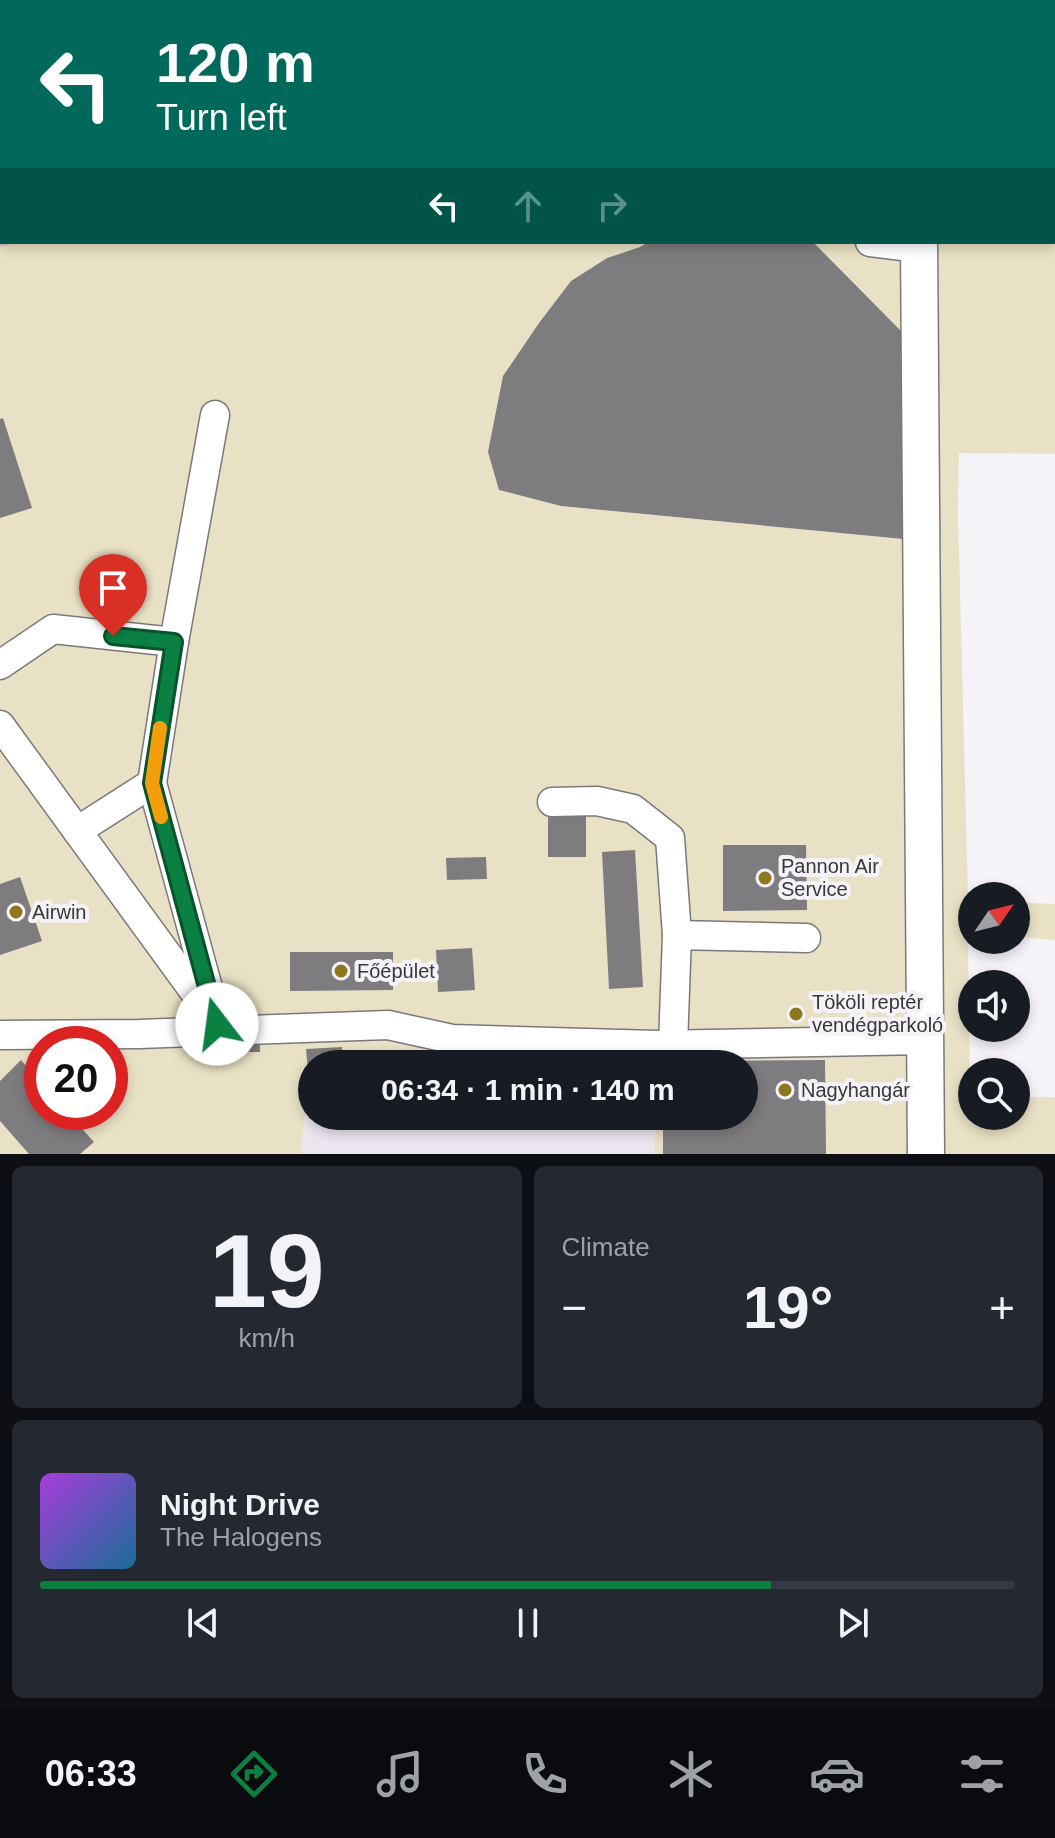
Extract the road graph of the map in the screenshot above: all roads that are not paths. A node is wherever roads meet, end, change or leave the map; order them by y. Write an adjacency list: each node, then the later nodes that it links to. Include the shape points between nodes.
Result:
1 (919, 245): 14 (main road)
2 (215, 415): 3 (lane)
3 (174, 642): 4 (lane, via 53,629); 6 (lane)
4 (0, 665)
5 (0, 725): 8 (lane)
6 (152, 783): 8 (lane); 11 (lane)
7 (552, 802): 9 (lane, via 597,801 633,809 670,838)
8 (77, 831): 11 (lane)
9 (677, 935): 10 (lane); 16 (lane)
10 (806, 938)
11 (220, 1027): 13 (lane); 16 (lane, via 388,1025 452,1039)
12 (0, 1035): 15 (lane)
13 (128, 1037)
14 (926, 1040): 16 (lane); 17 (main road)
15 (24, 1041)
16 (673, 1045)
17 (926, 1154)

